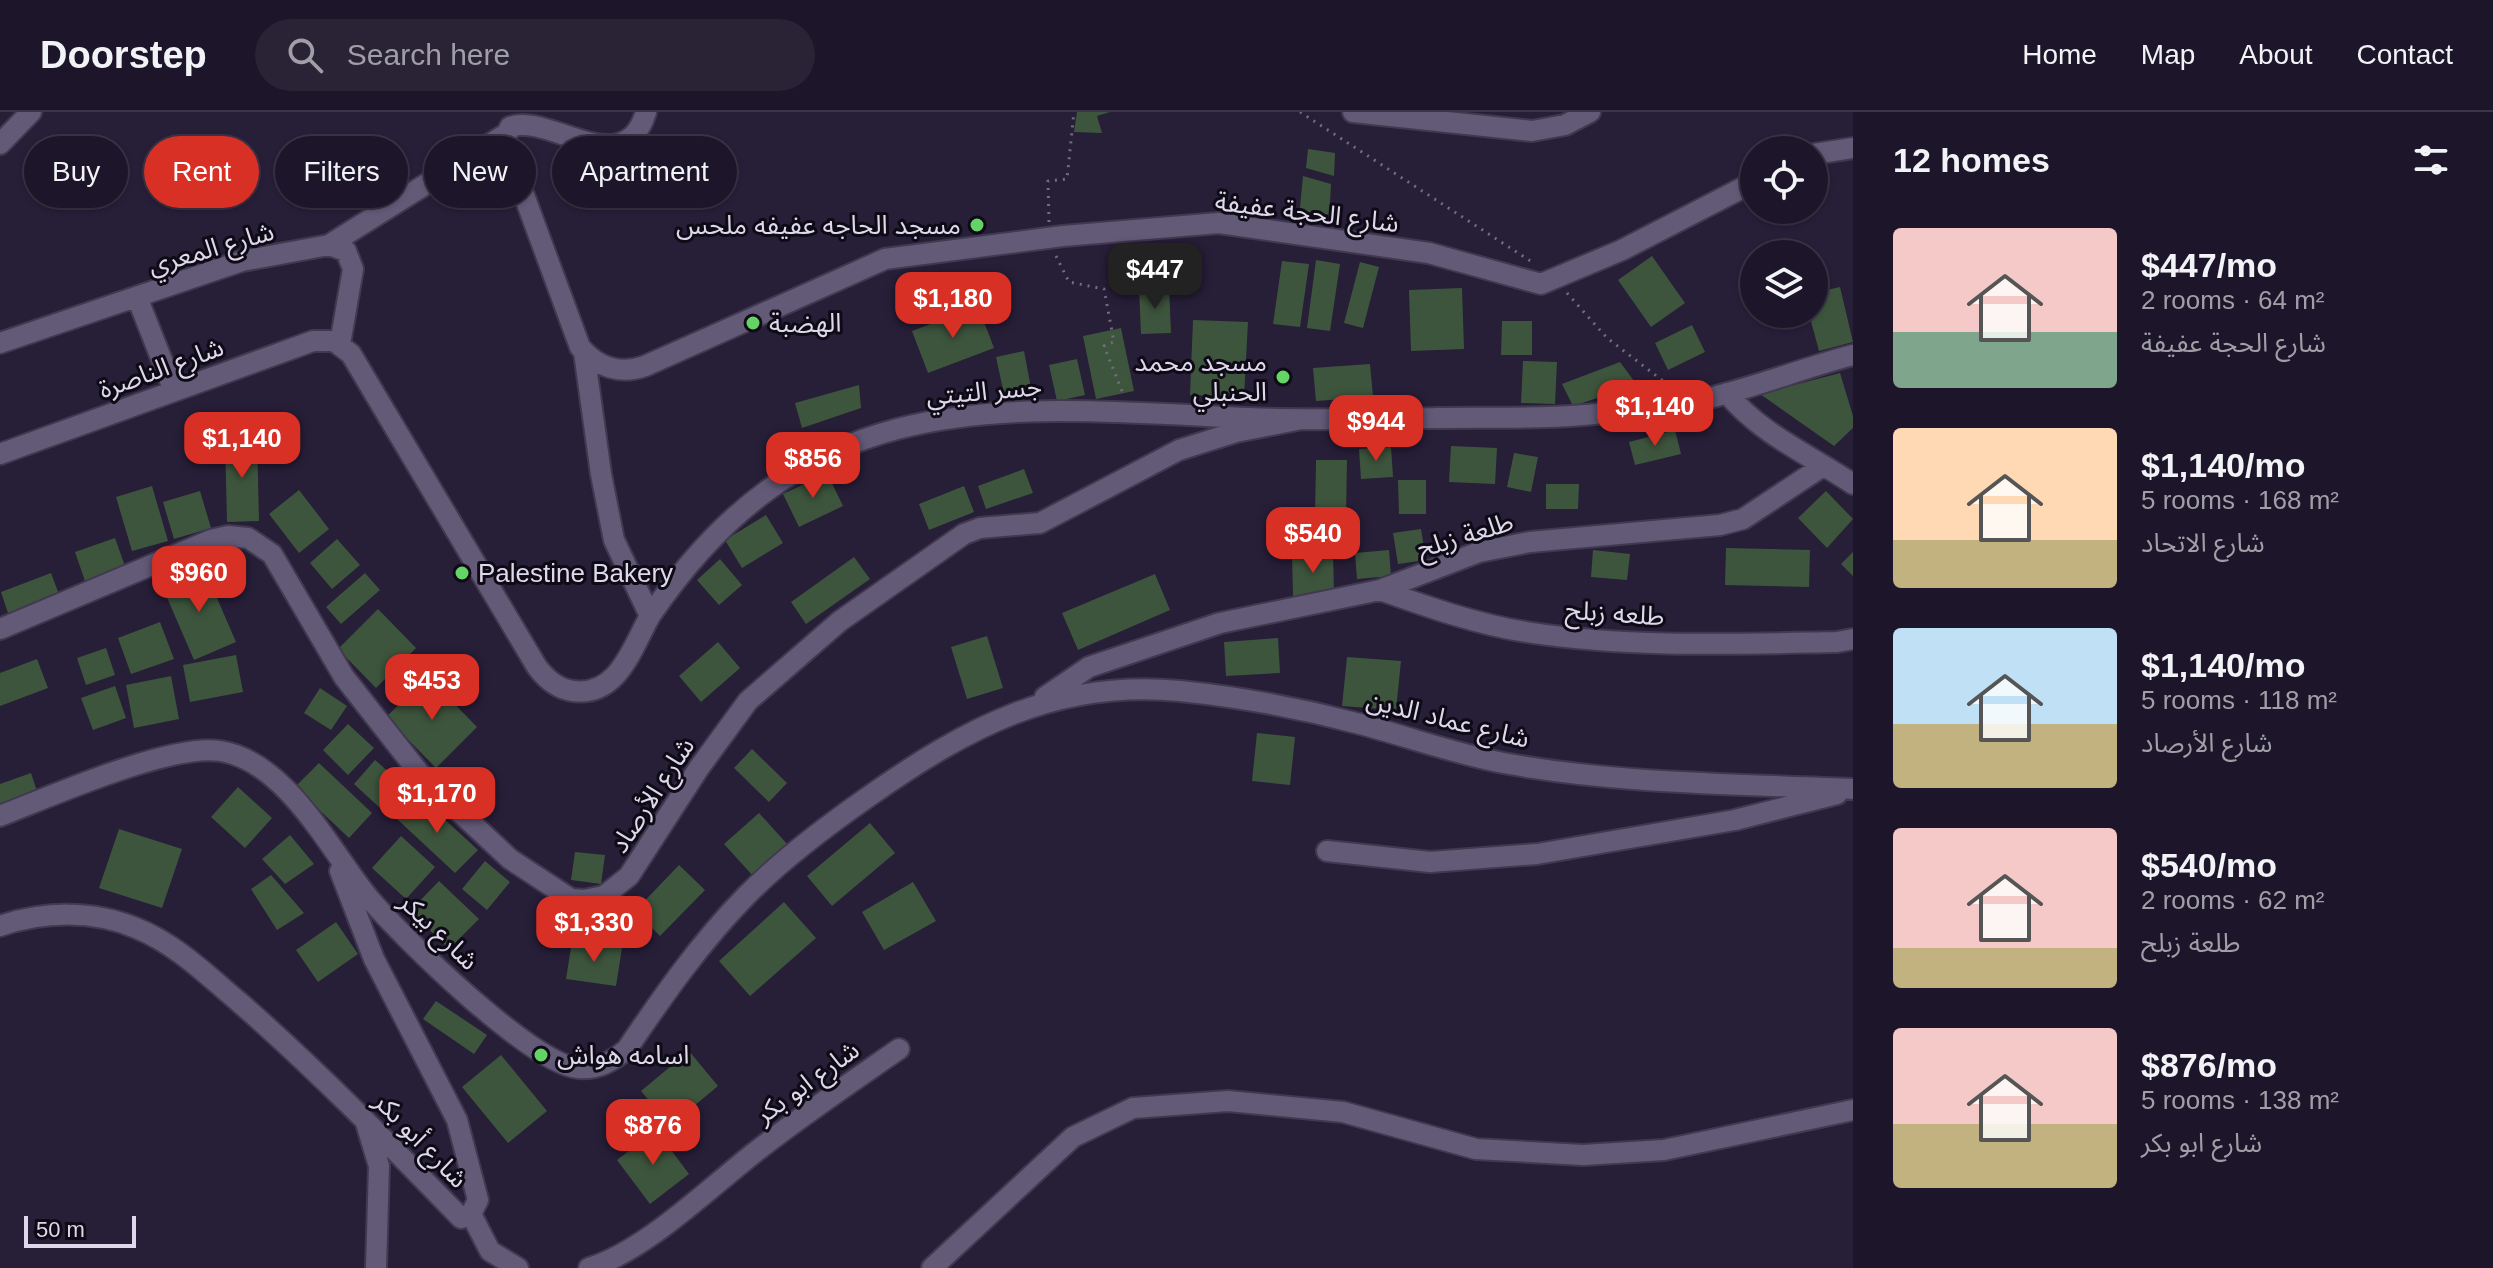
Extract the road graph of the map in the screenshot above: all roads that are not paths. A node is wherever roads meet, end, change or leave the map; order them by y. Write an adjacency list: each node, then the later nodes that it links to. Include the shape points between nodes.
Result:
1 (31, 112): 6 (street)
2 (1353, 112): 3 (street, via 1532,131 1565,125)
3 (1590, 112)
4 (646, 113): 5 (street, via 633,134 614,143 526,121)
5 (506, 134): 10 (street); 14 (street, via 505,148)
6 (0, 144)
7 (1853, 148): 8 (street)
8 (1828, 152)
9 (1740, 189): 14 (street, شارع الحجة عفيفة, via 1622,250 1541,284 1429,253 1219,223 1053,247 885,259 629,370 609,368)
10 (329, 245): 11 (street, شارع المعري, via 242,261); 13 (street, via 346,251 353,269)
11 (137, 297): 12 (street, شارع المعري); 16 (street)
12 (0, 343)
13 (340, 344): 16 (street, شارع الناصرة, via 313,341); 23 (street, جسر التيتي, via 351,354 549,681 575,692 603,686 624,665)
14 (584, 352): 23 (street, via 614,540)
15 (1853, 355): 17 (street)
16 (174, 391): 19 (street, شارع الناصرة)
17 (1727, 393): 18 (street, via 1569,416); 20 (street, via 1761,427)
18 (1297, 420): 23 (street, جسر التيتي, via 1130,410 1009,411 953,415 899,427 797,471 730,520 691,560); 24 (street, شارع الأرصاد, via 1179,450 1040,523 964,534 840,621 748,701 629,876 614,891 594,899 571,899 510,859 424,779 344,677 278,562 257,542 238,536 211,540)
19 (0, 454)
20 (1823, 466): 21 (street); 22 (street, طلعة زبلح, via 1743,519 1530,542)
21 (1853, 484)
22 (1380, 590): 25 (street, طلعه زبلح, via 1486,623 1602,640 1711,644); 26 (street, طلعة زبلح, via 1220,623 1089,667)
23 (650, 617)
24 (0, 629)
25 (1853, 639)
26 (1034, 705): 27 (street, شارع عماد الدين, via 1109,690 1181,691 1298,708 1509,764); 29 (street, شارع بيكر, via 929,754 787,858 704,943 627,1049 597,1067 557,1062 481,1007 400,931)
27 (1853, 790): 30 (street, via 1735,820 1537,854 1430,862)
28 (0, 816): 29 (street, شارع بيكر, via 187,751 221,751 268,773)
29 (331, 849): 35 (street, شارع أبو بكر, via 374,959 457,1120 478,1200)
30 (1327, 851)
31 (0, 926): 34 (street, شارع أبو بكر, via 43,916 80,915 151,934 183,954 307,1060)
32 (899, 1049): 39 (street, شارع ابو بكر, via 756,1151 680,1213 608,1262)
33 (1853, 1110): 40 (street, via 1664,1150 1583,1155 1476,1149 1343,1112 1228,1101 1133,1108 1073,1137)
34 (365, 1119): 35 (street, شارع أبو بكر, via 461,1218); 37 (street, via 379,1166)
35 (471, 1214): 36 (street)
36 (492, 1262): 38 (street)
37 (376, 1268)
38 (518, 1268)
39 (589, 1268)
40 (932, 1268)

